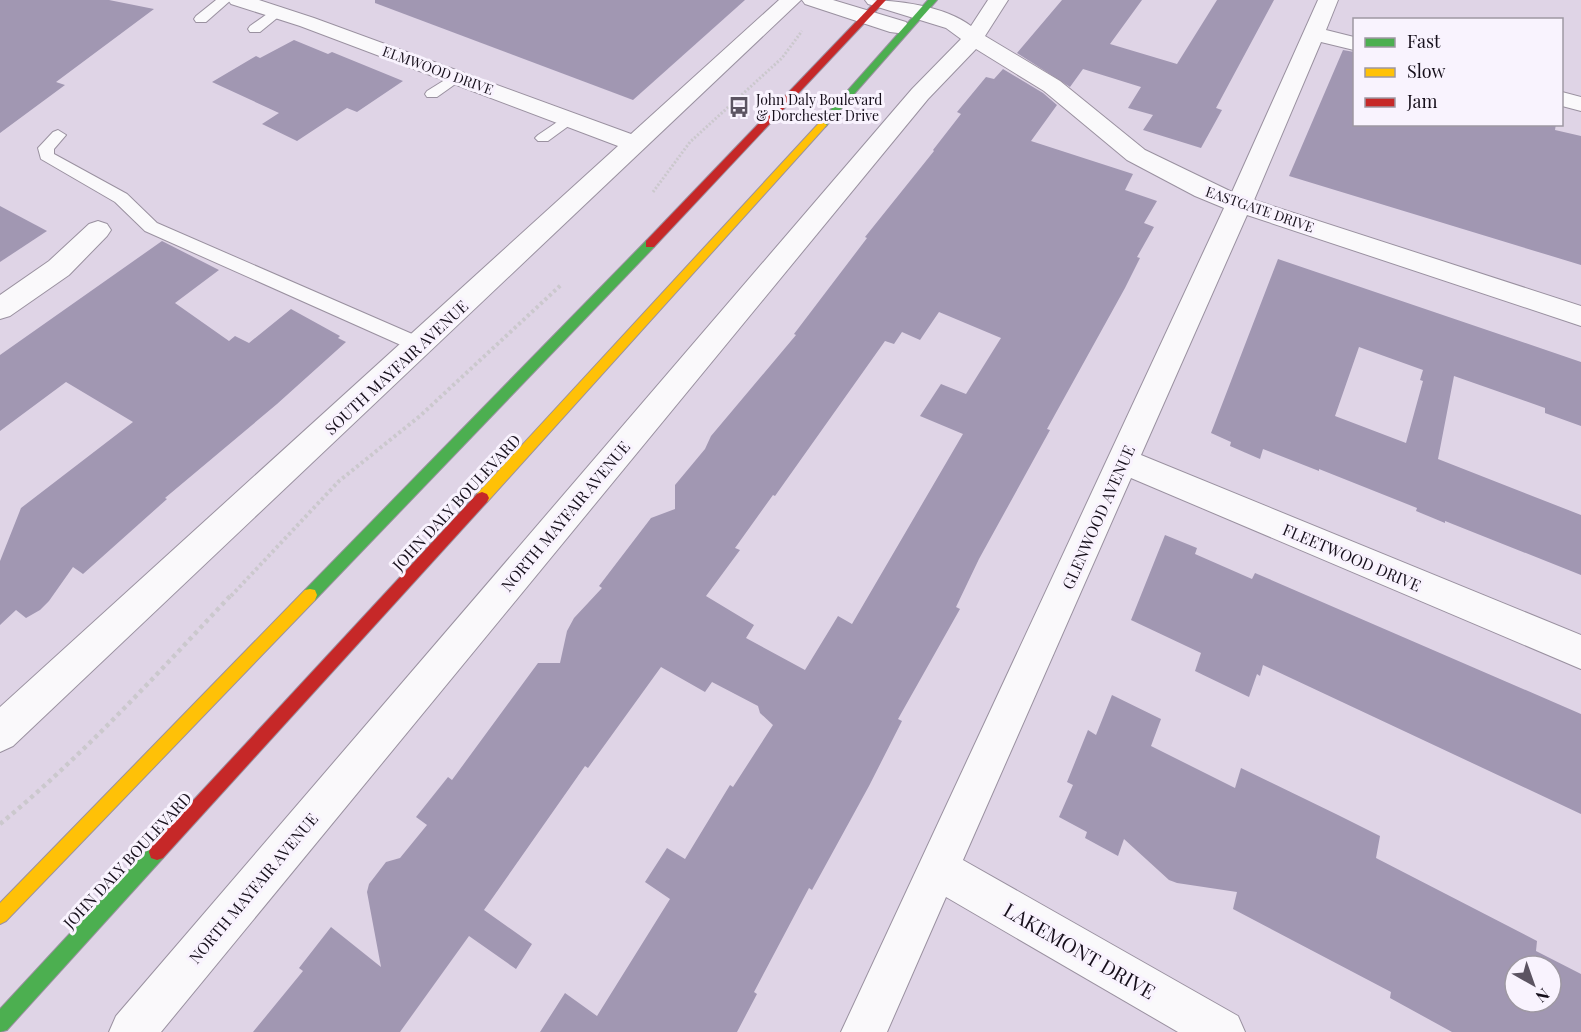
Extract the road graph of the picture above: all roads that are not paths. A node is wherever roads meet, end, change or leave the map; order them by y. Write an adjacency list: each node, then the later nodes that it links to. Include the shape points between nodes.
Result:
1 (224, 0): 10 (lane)
2 (238, 0): 9 (street, ELMWOOD DRIVE)
3 (791, 0): 23 (street, SOUTH MAYFAIR AVENUE)
4 (812, 0): 7 (street)
5 (998, 0): 14 (street, NORTH MAYFAIR AVENUE)
6 (1328, 0): 13 (street, GLENWOOD AVENUE)
7 (876, 5): 8 (street, EASTGATE DRIVE); 12 (street); 33 (main road, via 689,204)
8 (928, 6): 12 (main road, JOHN DALY BOULEVARD); 14 (street, EASTGATE DRIVE)
9 (277, 11): 11 (lane); 16 (street, ELMWOOD DRIVE)
10 (201, 19)
11 (255, 29)
12 (906, 30): 14 (street, via 945,42); 34 (main road, JOHN DALY BOULEVARD, via 735,222)
13 (1313, 33): 15 (street); 24 (street, GLENWOOD AVENUE)
14 (973, 38): 24 (street, EASTGATE DRIVE, via 1052,86 1136,155); 35 (street, NORTH MAYFAIR AVENUE, via 920,94)
15 (1353, 44)
16 (456, 77): 17 (lane); 20 (street, ELMWOOD DRIVE)
17 (432, 94)
18 (1563, 99): 19 (street)
19 (1581, 104)
20 (569, 119): 22 (lane); 23 (street, ELMWOOD DRIVE)
21 (58, 135): 28 (lane, via 46,148 46,156 121,198 151,227)
22 (543, 138)
23 (636, 144): 28 (street, SOUTH MAYFAIR AVENUE)
24 (1239, 204): 27 (street, EASTGATE DRIVE); 29 (street, GLENWOOD AVENUE)
25 (98, 230): 26 (street, via 59,267)
26 (0, 309)
27 (1581, 316)
28 (419, 345): 31 (street, SOUTH MAYFAIR AVENUE)
29 (1123, 461): 30 (street, FLEETWOOD DRIVE); 32 (street, GLENWOOD AVENUE)
30 (1581, 652)
31 (0, 733)
32 (939, 868): 36 (street, GLENWOOD AVENUE); 37 (street, LAKEMONT DRIVE)
33 (0, 915)
34 (0, 1023)
35 (132, 1032)
36 (864, 1032)
37 (1222, 1032)

